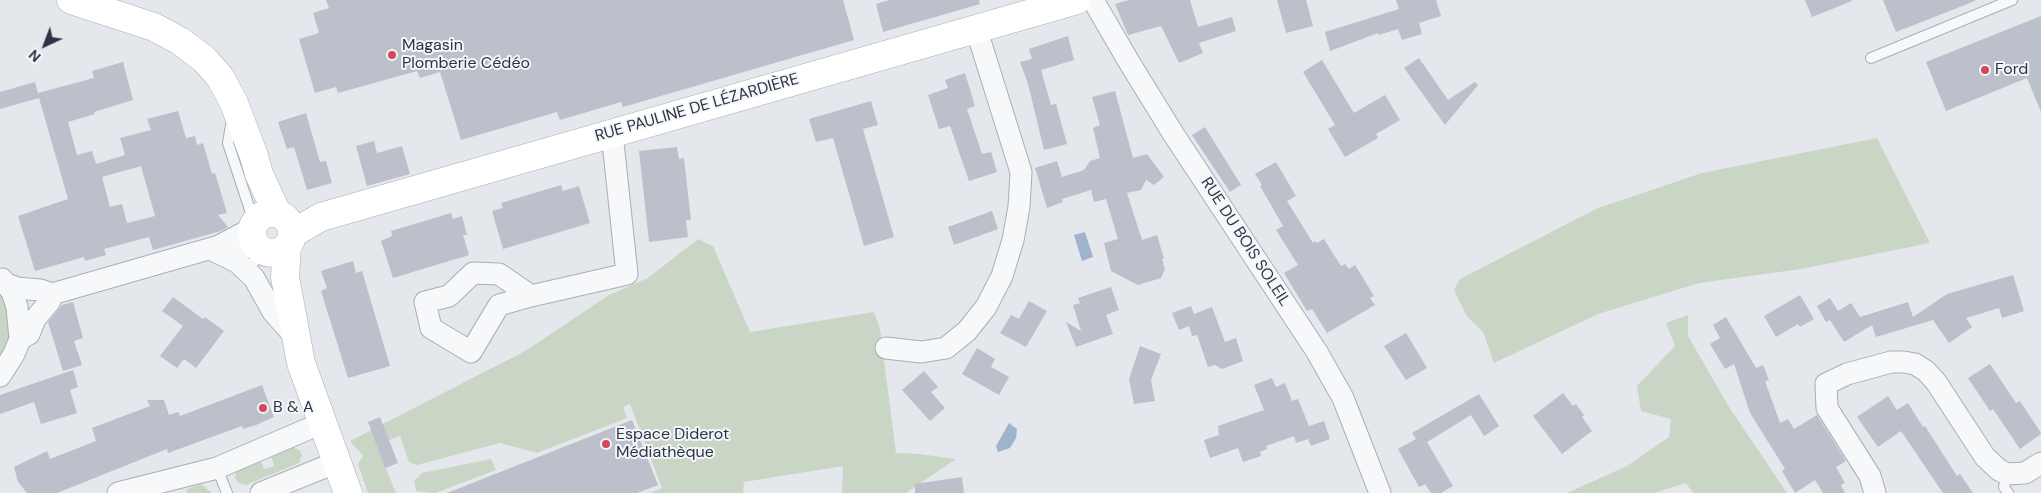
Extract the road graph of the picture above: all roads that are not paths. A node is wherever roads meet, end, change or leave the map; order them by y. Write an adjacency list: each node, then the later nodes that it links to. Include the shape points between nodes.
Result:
1 (71, 0): 7 (main road, via 154,28 180,41 204,59 220,77)
2 (1077, 0): 5 (main road, RUE PAULINE DE LÉZARDIÈRE)
3 (1093, 0): 27 (street, RUE DU BOIS SOLEIL, via 1174,134 1318,352 1343,398)
4 (2012, 0): 6 (lane)
5 (976, 28): 8 (main road, RUE PAULINE DE LÉZARDIÈRE); 16 (street, via 1021,172 1020,207 1014,240 1002,276 986,307 967,331 946,348 921,352)
6 (1871, 58)
7 (234, 103): 9 (main road, via 259,174); 9 (lane, via 228,143)
8 (612, 133): 9 (main road, RUE PAULINE DE LÉZARDIÈRE); 13 (street, via 627,274)
9 (267, 236): 10 (street, RUE PAULINE DE LÉZARDIÈRE); 10 (street, via 237,262); 14 (main road, via 285,277); 14 (street, via 254,278 273,312)
10 (214, 247): 12 (street, RUE PAULINE DE LÉZARDIÈRE)
11 (3, 281): 12 (street, RUE PAULINE DE LÉZARDIÈRE, via 17,288); 15 (street, via 12,292 17,307)
12 (52, 294): 15 (street, via 29,334)
13 (531, 296): 13 (street, via 499,305 471,352 431,328 425,302 449,296 473,272 499,274)
14 (296, 338): 18 (main road, via 301,363)
15 (20, 339): 17 (street)
16 (886, 348)
17 (0, 376)
18 (322, 423): 19 (main road); 21 (street)
19 (337, 462): 25 (street); 26 (main road)
20 (2041, 463): 22 (street)
21 (216, 468): 23 (street); 24 (lane)
22 (2007, 483): 28 (street, via 1985,458 1926,371 1915,364 1891,362 1846,374 1826,384 1827,408 1870,476)
23 (118, 493)
24 (227, 493)
25 (260, 493)
26 (348, 493)
27 (1380, 493)
28 (1874, 493)

